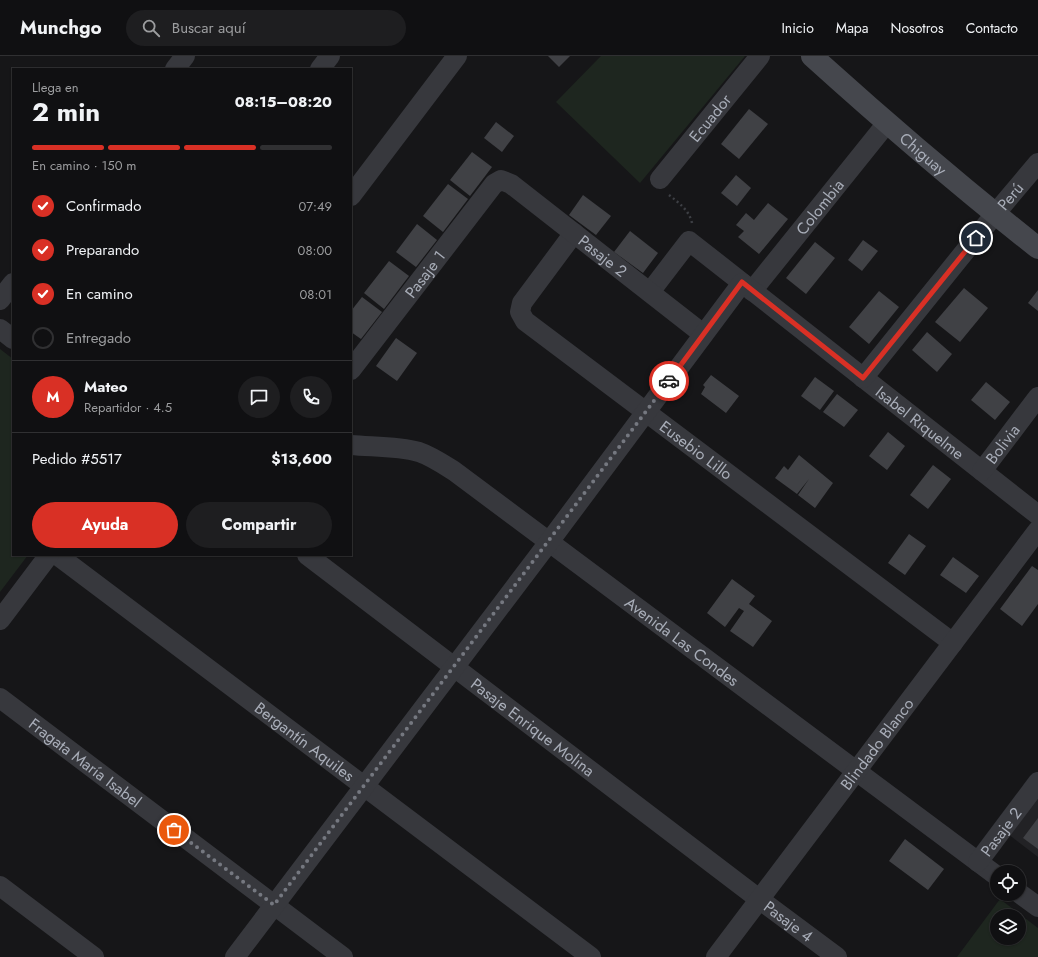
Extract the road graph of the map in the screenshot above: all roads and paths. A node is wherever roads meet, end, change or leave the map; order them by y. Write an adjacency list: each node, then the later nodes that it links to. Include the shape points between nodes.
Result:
1 (185, 56): 6 (street)
2 (330, 56): 7 (street)
3 (457, 56): 12 (street)
4 (760, 56): 10 (street, Ecuador)
5 (812, 56): 8 (street, Chiguay)
6 (176, 68)
7 (321, 68)
8 (887, 123): 13 (street, Chiguay); 18 (street, Colombia)
9 (1038, 163): 13 (street, Perú)
10 (660, 179): 15 (path, via 659,187 688,212 693,227)
11 (501, 180): 14 (street, Pasaje 2, via 511,184); 24 (street, Pasaje 1, via 494,184)
12 (352, 195)
13 (995, 214): 16 (street, Chiguay); 25 (street, Perú)
14 (574, 233): 19 (street, Pasaje 2); 27 (street, Eusebio Lillo, via 522,303 522,317)
15 (689, 241): 18 (street, Isabel Riquelme); 19 (street)
16 (1038, 248)
17 (12, 284): 20 (street)
18 (747, 287): 22 (street, Colombia); 25 (street, Isabel Riquelme)
19 (650, 292): 22 (street, Pasaje 2)
20 (0, 300)
21 (0, 329): 23 (street)
22 (703, 334): 27 (street, Colombia)
23 (12, 338)
24 (352, 369)
25 (863, 378): 29 (street, Isabel Riquelme)
26 (1038, 397): 29 (street, Bolivia)
27 (646, 412): 32 (street, Colombia); 37 (street, Eusebio Lillo)
28 (352, 445): 32 (street, Avenida Las Condes, via 419,452 431,457 454,471)
29 (982, 471): 30 (street, Isabel Riquelme)
30 (1038, 515)
31 (1038, 530): 37 (street, Blindado Blanco)
32 (549, 542): 38 (street, Colombia); 40 (street, Avenida Las Condes)
33 (48, 556): 36 (street)
34 (58, 556): 42 (street, Bergantín Aquiles)
35 (308, 556): 38 (street, Pasaje Enrique Molina)
36 (0, 620)
37 (953, 643): 40 (street, Blindado Blanco)
38 (454, 668): 42 (street, Colombia); 47 (street, Pasaje Enrique Molina)
39 (0, 698): 48 (street, Fragata María Isabel)
40 (857, 771): 43 (street, Avenida Las Condes); 47 (street, Blindado Blanco)
41 (1038, 782): 43 (street, Pasaje 2)
42 (364, 786): 48 (street, Colombia); 53 (street, Bergantín Aquiles)
43 (978, 862): 44 (street, Avenida Las Condes)
44 (990, 871)
45 (0, 886): 50 (street)
46 (1026, 898): 49 (street)
47 (759, 899): 54 (street, Blindado Blanco); 55 (street, Pasaje 4)
48 (274, 905): 51 (street, Colombia); 52 (street, Fragata María Isabel)
49 (1038, 907)
50 (94, 957)
51 (235, 957)
52 (343, 957)
53 (591, 957)
54 (716, 957)
55 (837, 957)

